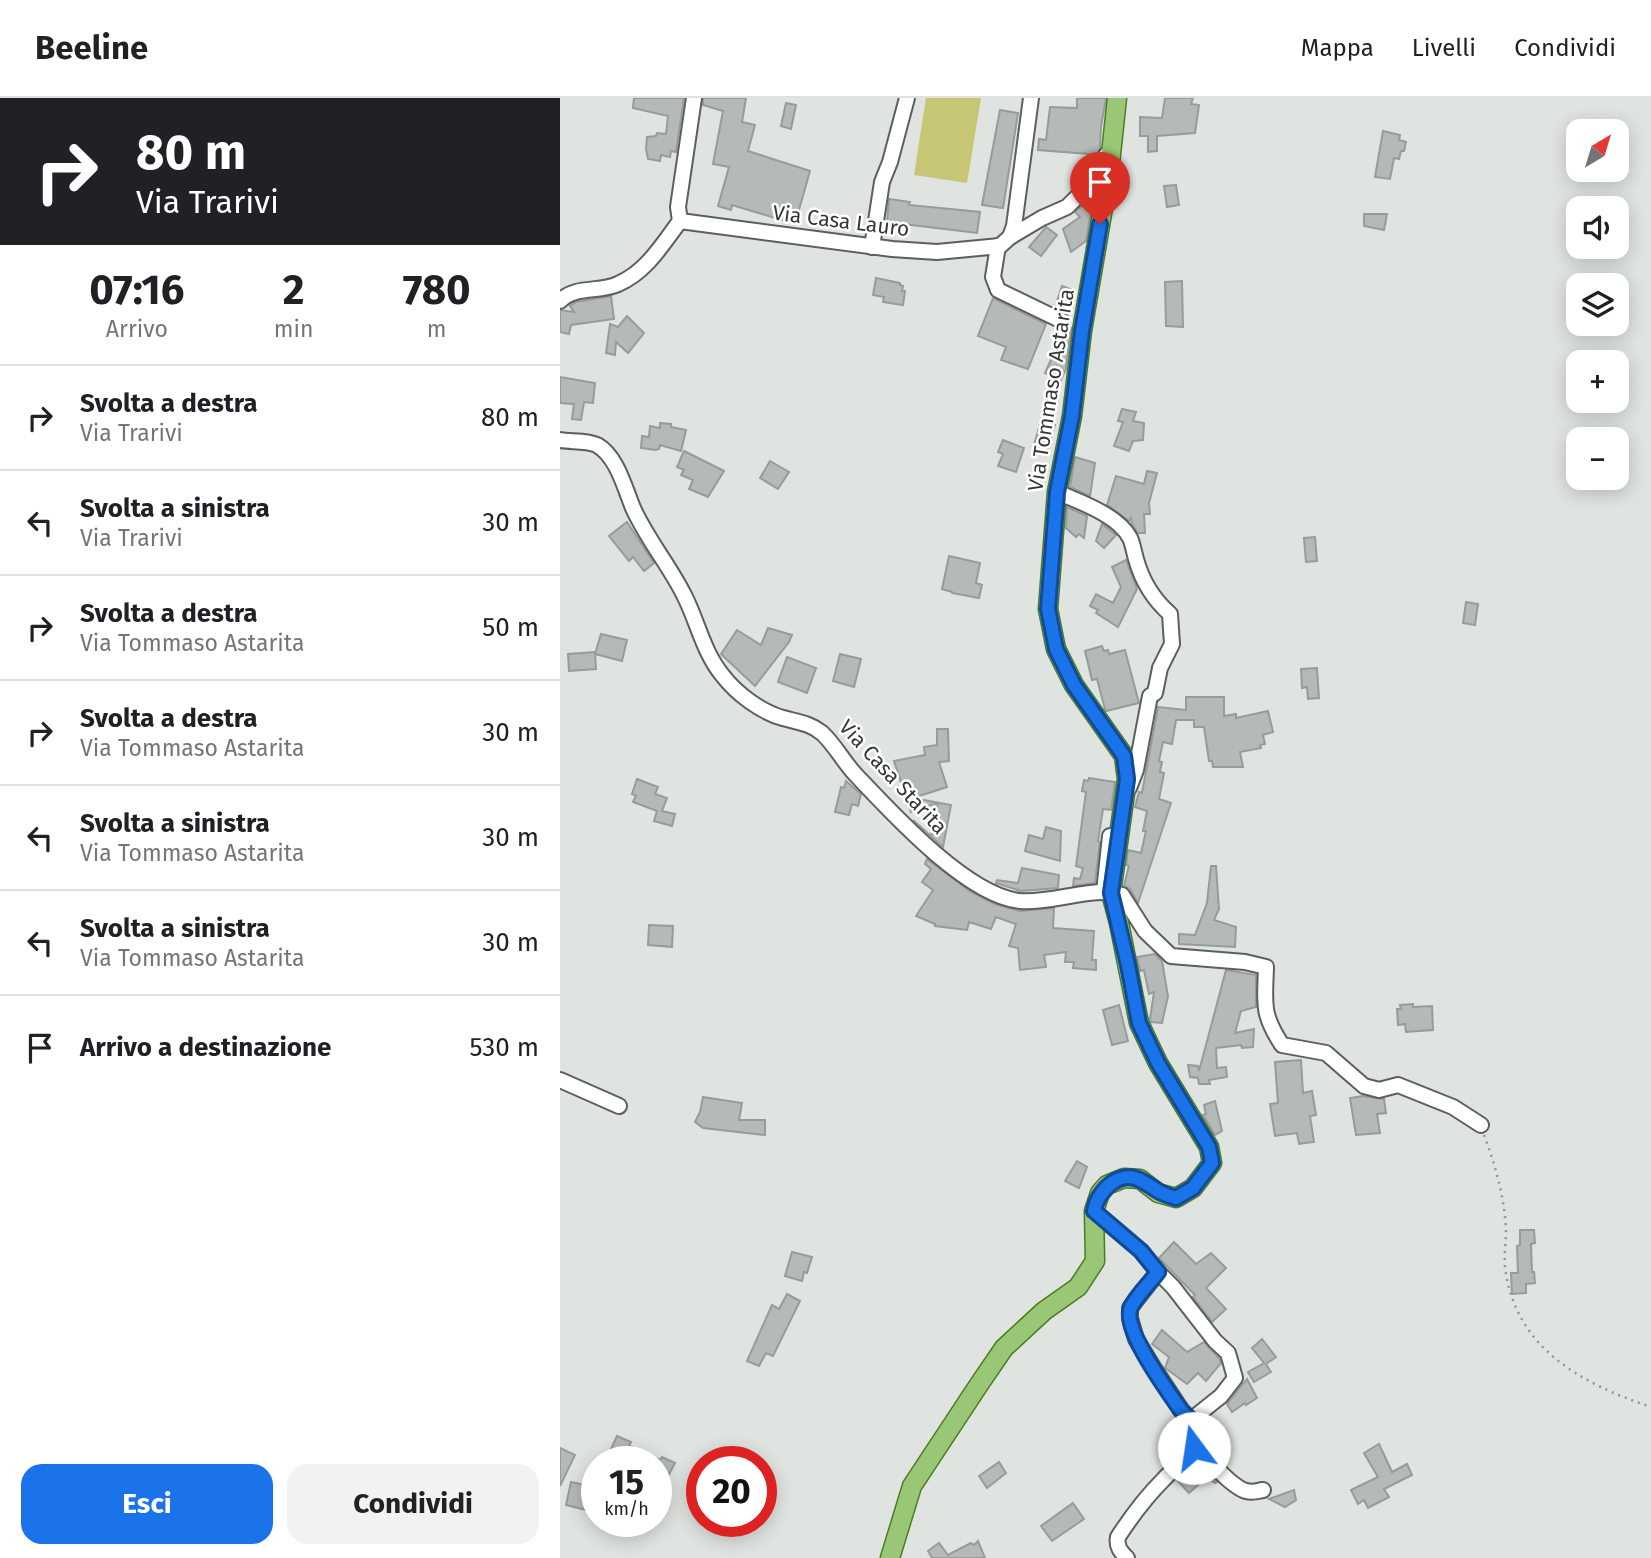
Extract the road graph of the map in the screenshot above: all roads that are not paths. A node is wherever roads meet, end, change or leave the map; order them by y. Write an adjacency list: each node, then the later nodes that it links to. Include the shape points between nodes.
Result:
1 (694, 98): 5 (street, via 678,206)
2 (907, 98): 7 (street, via 882,182)
3 (1031, 98): 6 (street, via 1014,226)
4 (1116, 106): 6 (street, Via Casa Lauro, via 1111,112 1105,163 1094,180 1067,207); 11 (main road, Via Tommaso Astarita)
5 (680, 221): 7 (street, Via Casa Lauro); 8 (street, via 636,274 615,286 579,290)
6 (1004, 242): 7 (street, Via Casa Lauro, via 937,252); 9 (street, via 993,277 998,290)
7 (872, 247)
8 (560, 301)
9 (1062, 321)
10 (560, 440): 13 (street, Via Casa Starita, via 596,445 609,457 724,677 768,712 820,731 919,840 987,891 1034,902 1104,892 1110,836)
11 (1057, 492): 12 (main road, Via Tommaso Astarita, via 1048,609 1056,649 1074,685 1124,756); 12 (street, via 1120,526 1130,538 1151,594 1170,614 1172,644 1150,696 1136,770)
12 (1124, 801): 13 (main road, Via Tommaso Astarita)
13 (1118, 836): 14 (main road, Via Tommaso Astarita)
14 (1111, 893): 17 (street, via 1122,895 1145,931 1171,956 1266,967 1264,1007 1269,1026 1282,1045 1326,1053 1364,1086 1379,1090 1398,1085 1414,1090); 18 (main road, Via Tommaso Astarita, via 1139,1023 1209,1147 1212,1163 1193,1188 1176,1198 1158,1193 1140,1179 1124,1178 1107,1185)
15 (560, 1080): 16 (street)
16 (619, 1106)
17 (1481, 1125)
18 (1094, 1211): 19 (street); 23 (main road, via 1096,1261 1078,1287 1023,1330 988,1371 912,1486)
19 (1158, 1272): 20 (street, via 1130,1308 1130,1318 1136,1339); 20 (street, via 1228,1353 1233,1368 1235,1378 1229,1387)
20 (1191, 1420): 21 (street)
21 (1196, 1443): 22 (street, via 1242,1490); 24 (street, via 1118,1537 1116,1543)
22 (1263, 1490)
23 (890, 1558)
24 (1127, 1558)

